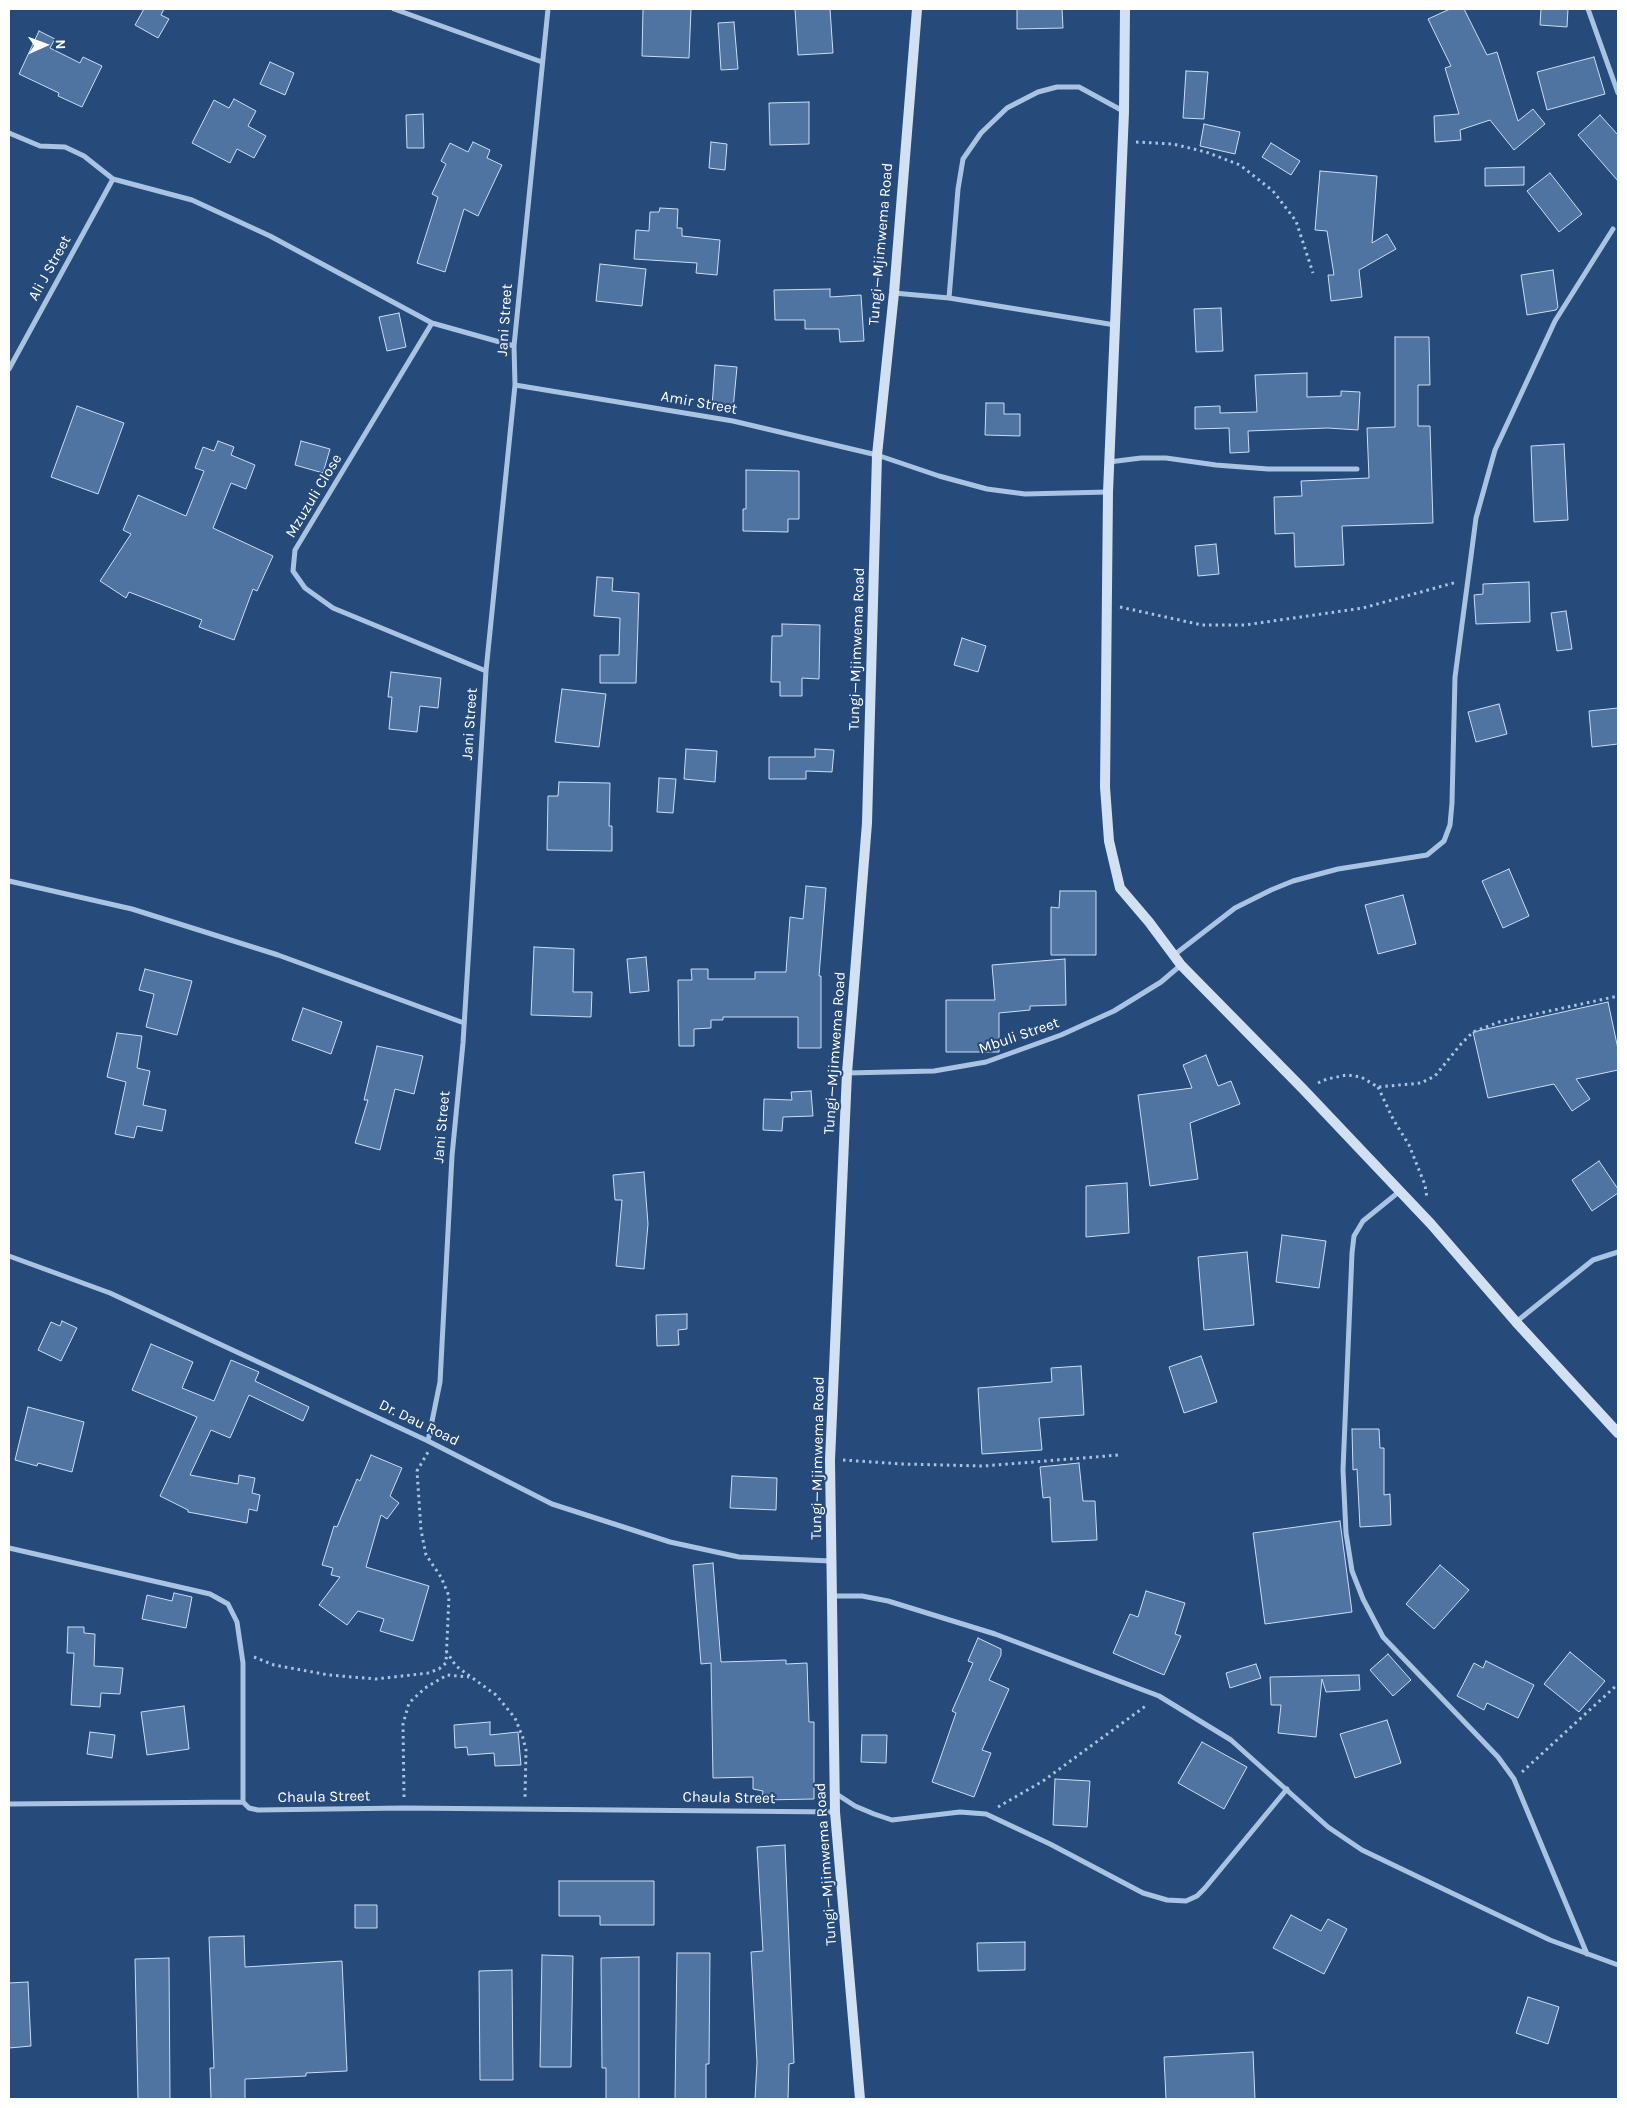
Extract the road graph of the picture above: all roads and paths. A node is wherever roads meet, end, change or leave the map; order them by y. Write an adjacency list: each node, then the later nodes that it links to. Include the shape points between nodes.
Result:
1 (394, 9): 6 (street)
2 (548, 9): 6 (street, Jani Street)
3 (917, 9): 14 (street, Tungi—Mjimwema Road)
4 (1125, 9): 8 (street)
5 (1588, 9): 7 (street)
6 (542, 62): 18 (street, Jani Street)
7 (1618, 93)
8 (1124, 112): 10 (street); 15 (street, via 1078,88 1058,87 1038,92 1006,108 981,133 962,159)
9 (9, 133): 11 (street, via 40,146 65,147 84,156)
10 (1122, 141): 13 (path, via 1173,144 1240,165 1273,190 1296,221); 17 (street)
11 (113, 179): 16 (street, via 192,200 270,236); 19 (street, Ali J Street)
12 (1613, 229): 25 (street, via 1555,321 1494,450 1476,518)
13 (1313, 273)
14 (894, 292): 15 (street); 21 (street, Tungi—Mjimwema Road)
15 (949, 298): 17 (street)
16 (432, 324): 18 (street); 27 (street, Mzuzuli Close, via 296,550 293,571 305,588 333,608)
17 (1115, 325): 22 (street)
18 (514, 346): 20 (street, Jani Street)
19 (9, 369)
20 (515, 385): 21 (street, Amir Street, via 733,421); 27 (street, Jani Street)
21 (877, 455): 24 (street, Amir Street, via 987,489 1025,494); 33 (street, Tungi—Mjimwema Road, via 867,823)
22 (1109, 462): 23 (street, via 1166,458 1216,466); 24 (street)
23 (1357, 469)
24 (1108, 492): 26 (street)
25 (1468, 579): 26 (path, via 1363,608 1245,625 1202,625); 29 (street, via 1455,677 1450,825 1444,841 1427,855 1338,869 1271,890 1234,908)
26 (1107, 604): 29 (street, via 1105,787 1109,841 1120,888)
27 (486, 672): 32 (street, Jani Street)
28 (9, 881): 32 (street, via 132,909 278,955)
29 (1173, 955): 30 (street)
30 (1180, 965): 33 (street, Mbuli Street, via 1161,982 1114,1011 1061,1035 986,1062 934,1072); 35 (street)
31 (1618, 996): 34 (path, via 1499,1022 1473,1032 1435,1076 1421,1083)
32 (464, 1023): 42 (street, Jani Street, via 452,1156 440,1382)
33 (847, 1073): 45 (street, Tungi—Mjimwema Road)
34 (1378, 1087): 35 (path, via 1361,1077 1347,1075); 37 (path, via 1409,1145 1425,1185)
35 (1303, 1089): 36 (street)
36 (1400, 1191): 37 (street); 54 (street, via 1363,1221 1354,1236 1343,1470 1346,1533 1352,1571 1363,1600 1383,1636 1498,1756)
37 (1431, 1224): 40 (street)
38 (1618, 1252): 40 (street, via 1593,1260)
39 (9, 1256): 42 (street, Dr. Dau Road, via 110,1293)
40 (1516, 1322): 41 (street)
41 (1618, 1434)
42 (428, 1441): 43 (street, Dr. Dau Road)
43 (434, 1444): 47 (street, Dr. Dau Road, via 552,1504 670,1542 739,1557); 49 (path, via 417,1471 426,1554 449,1596)
44 (1119, 1455): 45 (path, via 984,1466)
45 (830, 1460): 47 (street, Tungi—Mjimwema Road)
46 (9, 1548): 50 (street, via 210,1594 228,1604 238,1622)
47 (831, 1561): 48 (street, Tungi—Mjimwema Road)
48 (832, 1596): 53 (street, via 862,1596 888,1601 995,1634); 56 (street, Tungi—Mjimwema Road)
49 (446, 1652): 50 (path, via 446,1663 439,1669 376,1679 274,1665); 51 (path)
50 (241, 1653): 57 (street)
51 (469, 1677): 59 (path, via 447,1676 425,1688 409,1703 403,1724); 60 (path, via 496,1695 515,1718 526,1750)
52 (1618, 1684): 54 (path)
53 (1159, 1696): 55 (street, via 1231,1740); 62 (path, via 1043,1781)
54 (1514, 1779): 63 (street)
55 (1287, 1789): 62 (street, via 1205,1888 1186,1901 1143,1893); 63 (street, via 1328,1827 1362,1850)
56 (835, 1793): 61 (street, Tungi—Mjimwema Road); 62 (street, via 855,1806 892,1820 960,1812)
57 (244, 1802): 58 (street); 59 (street, Chaula Street, via 249,1808 258,1810)
58 (9, 1804)
59 (404, 1808): 60 (street, Chaula Street)
60 (524, 1809): 61 (street, Chaula Street)
61 (835, 1812): 65 (street, Tungi—Mjimwema Road)
62 (986, 1814)
63 (1586, 1954): 64 (street)
64 (1618, 1965)
65 (860, 2099)

